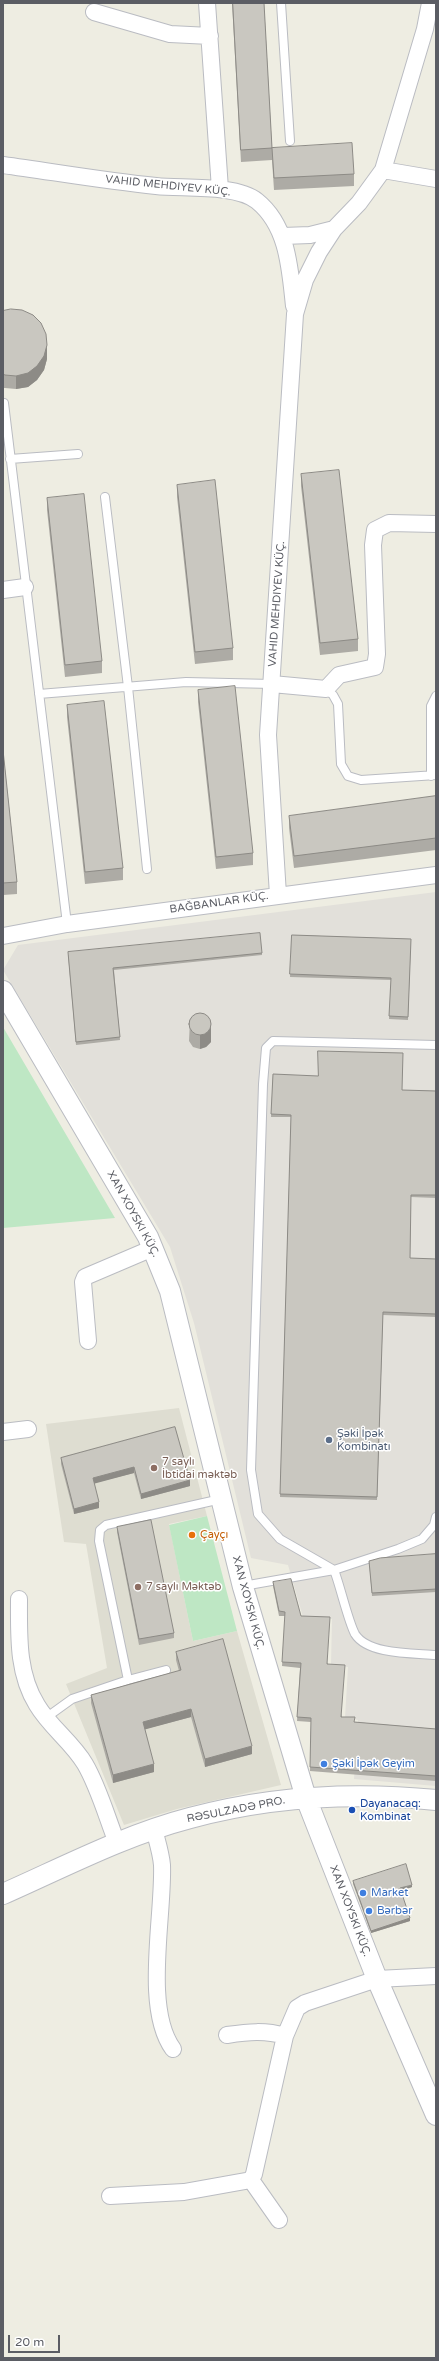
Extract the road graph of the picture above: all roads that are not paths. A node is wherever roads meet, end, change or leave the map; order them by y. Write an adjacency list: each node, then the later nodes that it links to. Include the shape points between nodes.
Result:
1 (207, 3): 5 (street)
2 (280, 3): 6 (lane)
3 (430, 3): 8 (street, VAHID MEHDIYEV KÜÇ., via 425,29)
4 (94, 12): 5 (street, via 170,34)
5 (210, 36): 10 (street)
6 (290, 141)
7 (3, 165): 10 (street, VAHID MEHDIYEV KÜÇ., via 156,186)
8 (383, 170): 9 (street); 11 (street, VAHID MEHDIYEV KÜÇ., via 359,204)
9 (436, 179)
10 (220, 189): 12 (street, VAHID MEHDIYEV KÜÇ., via 256,200)
11 (334, 229): 12 (street, via 310,235); 13 (street, VAHID MEHDIYEV KÜÇ., via 305,280)
12 (283, 236): 13 (street, VAHID MEHDIYEV KÜÇ.)
13 (295, 314): 21 (street, VAHID MEHDIYEV KÜÇ.)
14 (4, 403): 16 (lane)
15 (78, 454): 16 (lane)
16 (10, 459): 19 (lane)
17 (105, 497): 22 (lane)
18 (436, 524): 23 (street, via 389,523 375,530 375,667 339,675)
19 (25, 586): 20 (street); 24 (lane)
20 (3, 590)
21 (272, 684): 22 (lane, via 214,681); 23 (street); 29 (street, VAHID MEHDIYEV KÜÇ., via 268,766)
22 (128, 687): 24 (lane); 27 (lane)
23 (326, 689): 26 (lane, via 338,704 341,764 348,776 361,780)
24 (40, 694): 30 (lane)
25 (436, 696): 26 (lane, via 431,706)
26 (433, 776)
27 (147, 869)
28 (436, 875): 29 (street, BAĞBANLAR KÜÇ.)
29 (278, 895): 30 (street, BAĞBANLAR KÜÇ.)
30 (67, 924): 31 (street, BAĞBANLAR KÜÇ.)
31 (3, 936)
32 (3, 991): 34 (street, XAN XOYSKI KÜÇ.)
33 (436, 1045): 40 (lane, via 273,1041 266,1048 251,1470 258,1514 280,1538)
34 (153, 1248): 35 (street, via 85,1277 83,1282); 38 (street, XAN XOYSKI KÜÇ., via 170,1291)
35 (88, 1341)
36 (28, 1429): 37 (street)
37 (3, 1432)
38 (221, 1499): 41 (street, XAN XOYSKI KÜÇ.); 45 (lane, via 106,1525 100,1530 99,1541)
39 (436, 1517): 40 (lane, via 434,1525 422,1539)
40 (334, 1570): 41 (lane); 43 (lane, via 355,1634 366,1644 380,1650)
41 (243, 1586): 47 (street, XAN XOYSKI KÜÇ.)
42 (19, 1599): 46 (street, via 19,1650 26,1683 37,1706)
43 (436, 1655)
44 (166, 1670): 45 (lane)
45 (128, 1680): 46 (lane, via 72,1699)
46 (47, 1717): 50 (street, via 76,1750 86,1766)
47 (306, 1798): 48 (street, RƏSULZADƏ PRO., via 344,1795); 49 (street, RƏSULZADƏ PRO., via 224,1810); 53 (street, XAN XOYSKI KÜÇ.)
48 (436, 1800)
49 (154, 1829): 50 (street, RƏSULZADƏ PRO.); 56 (street, via 162,1865 157,1980 159,2007 167,2041)
50 (117, 1843): 51 (street, RƏSULZADƏ PRO.)
51 (3, 1894)
52 (436, 1976): 53 (street)
53 (377, 1980): 55 (street, via 305,2003 297,2008); 57 (street, XAN XOYSKI KÜÇ.)
54 (227, 2035): 55 (street, via 262,2031)
55 (285, 2036): 58 (street)
56 (173, 2049)
57 (436, 2115)
58 (251, 2180): 59 (street, via 184,2192); 60 (street)
59 (110, 2196)
60 (279, 2220)

